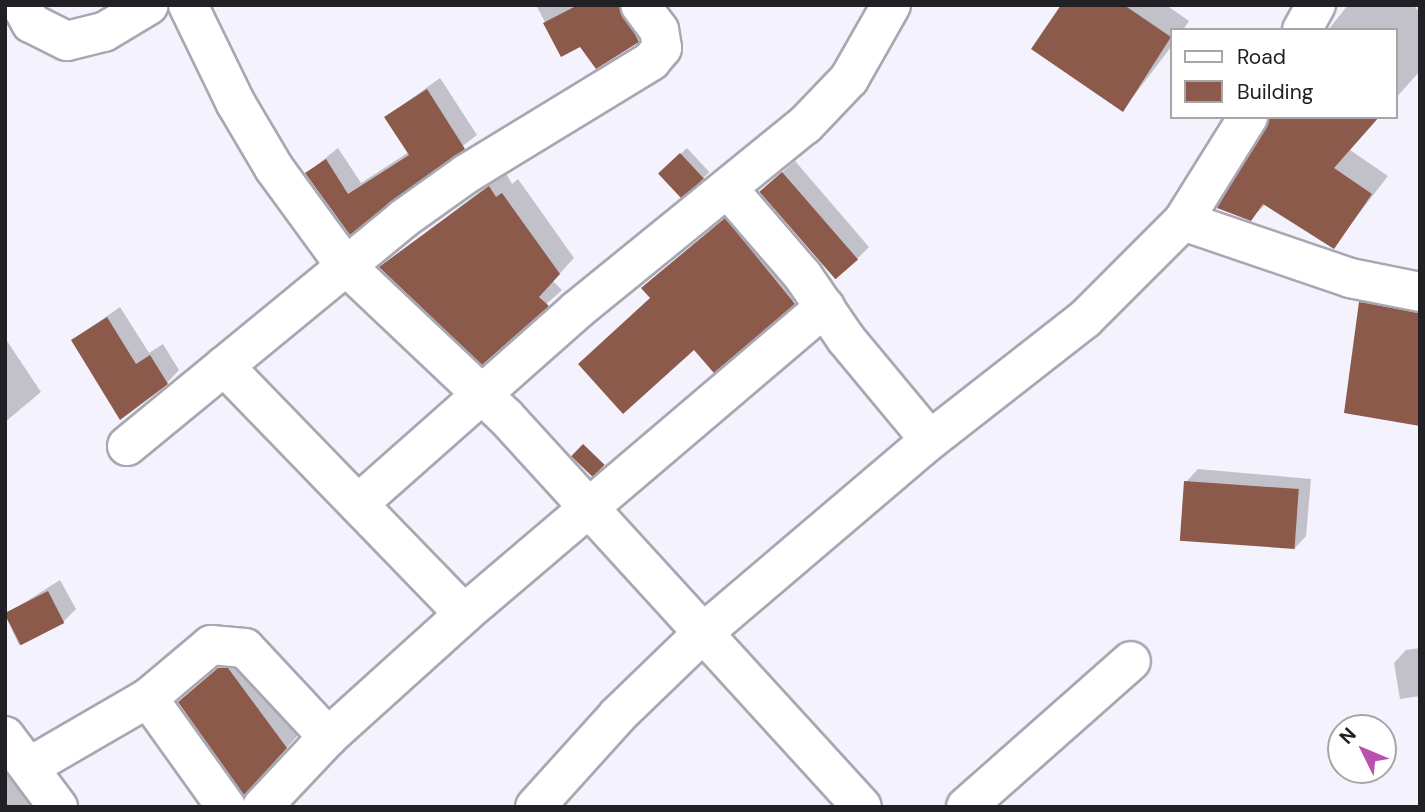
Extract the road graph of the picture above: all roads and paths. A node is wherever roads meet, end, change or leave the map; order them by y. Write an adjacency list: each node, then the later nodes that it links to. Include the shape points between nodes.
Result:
1 (21, 5): 2 (street, via 31,23 67,41 104,33)
2 (149, 5)
3 (188, 5): 11 (street, via 234,102 274,168)
4 (640, 5): 11 (street, via 659,30 662,48 651,61 466,174)
5 (891, 5): 9 (street, via 849,79 805,125)
6 (1316, 5): 7 (street)
7 (1303, 28)
8 (1247, 119): 10 (street)
9 (728, 189): 13 (street); 15 (street)
10 (1183, 221): 12 (street, via 1350,278); 16 (street, via 1084,319)
11 (344, 264): 14 (street); 15 (street)
12 (1420, 292)
13 (825, 307): 16 (street); 19 (street)
14 (224, 366): 17 (street); 18 (street)
15 (477, 395): 18 (street); 19 (street, via 505,416)
16 (929, 440): 21 (street)
17 (127, 446)
18 (358, 505): 20 (street)
19 (589, 506): 20 (street); 21 (street)
20 (464, 614): 25 (street)
21 (702, 634): 30 (street, via 618,715); 31 (street)
22 (1131, 662): 32 (street)
23 (148, 698): 25 (street, via 211,645 244,648); 26 (street); 28 (street)
24 (5, 736): 26 (street)
25 (328, 737): 29 (street)
26 (29, 767): 27 (street)
27 (58, 807)
28 (226, 807)
29 (262, 807)
30 (535, 807)
31 (862, 807)
32 (966, 807)

